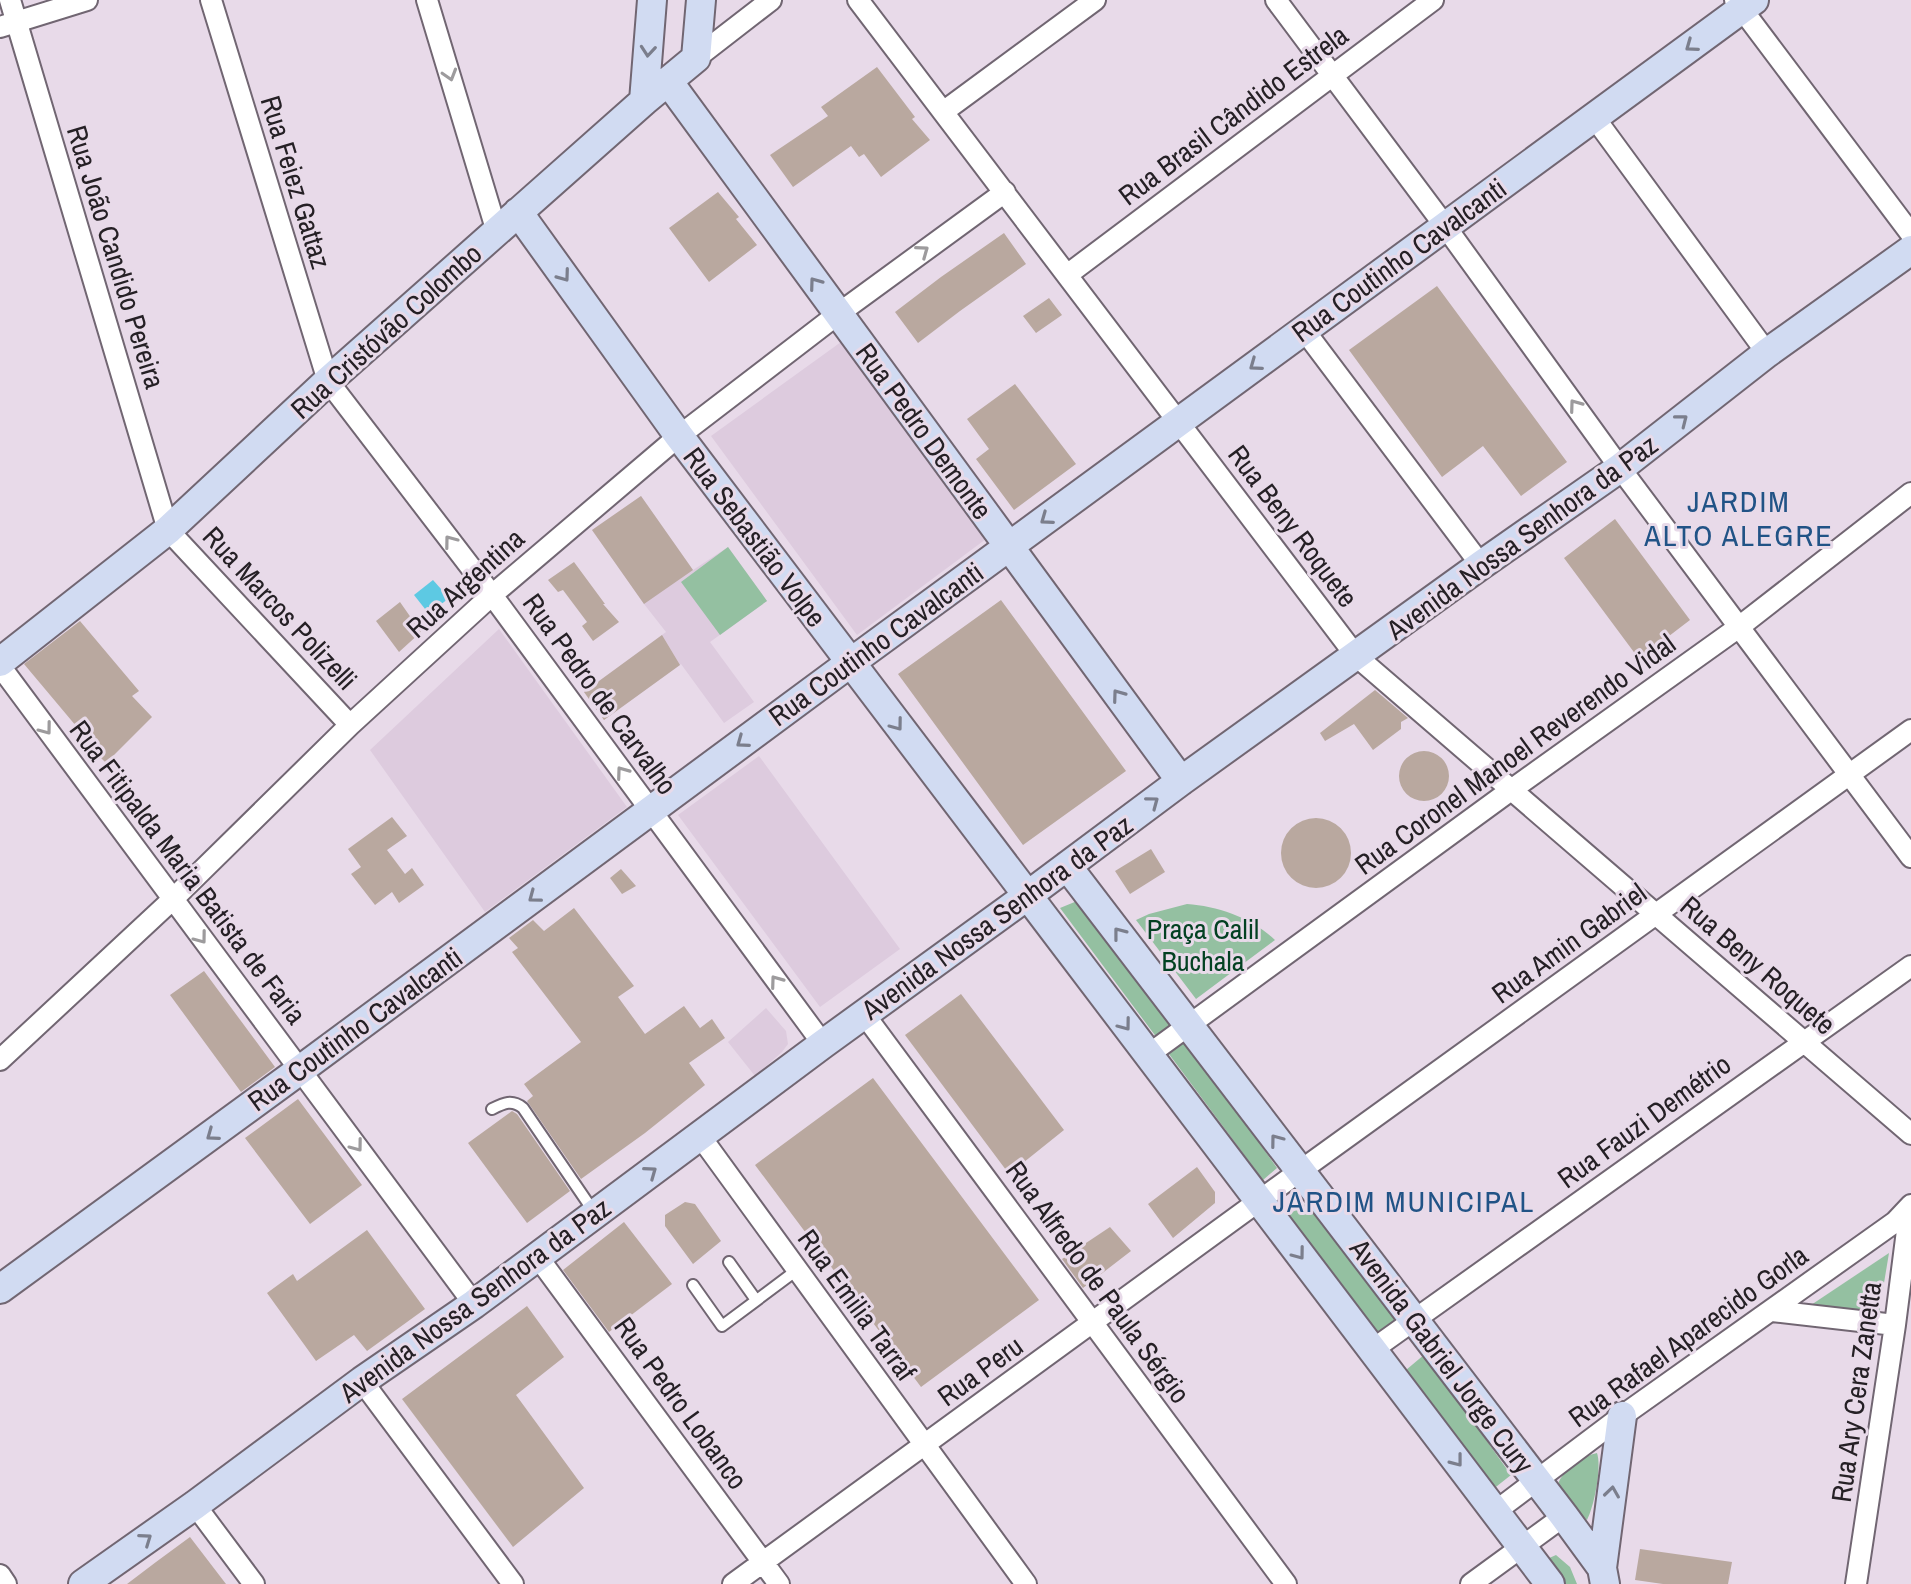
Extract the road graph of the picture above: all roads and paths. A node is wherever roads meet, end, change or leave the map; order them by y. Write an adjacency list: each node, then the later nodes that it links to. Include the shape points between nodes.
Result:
1 (10, 0): 13 (street, Rua João Candido Pereira)
2 (87, 0): 13 (street)
3 (211, 0): 30 (street, Rua Feiez Gattaz)
4 (427, 0): 23 (street, one-way to 23)
5 (652, 0): 17 (main road, one-way to 17)
6 (701, 0): 14 (main road)
7 (771, 0): 14 (street, Rua Cristóvão Colombo)
8 (858, 0): 18 (street, Rua Beny Roquete)
9 (1095, 0): 18 (street)
10 (1276, 0): 15 (street)
11 (1433, 0): 15 (street, Rua Brasil Cândido Estrela)
12 (1743, 3): 19 (main road, Rua Coutinho Cavalcanti, one-way to 19); 24 (street)
13 (8, 25): 35 (street, Rua João Candido Pereira)
14 (696, 58): 16 (main road, Rua Cristóvão Colombo)
15 (1332, 75): 22 (street); 26 (street, Rua Brasil Cândido Estrela)
16 (668, 81): 17 (main road, Rua Cristóvão Colombo); 27 (main road, Rua Pedro Demonte, one-way to 16)
17 (644, 101): 21 (main road, Rua Cristóvão Colombo)
18 (943, 112): 20 (street, Rua Beny Roquete)
19 (1594, 117): 22 (main road, Rua Coutinho Cavalcanti); 29 (street)
20 (1005, 192): 26 (street, Rua Beny Roquete); 27 (street, Rua Argentina, one-way to 20)
21 (518, 212): 23 (main road, Rua Cristóvão Colombo); 32 (main road, Rua Sebastião Volpe, one-way to 32)
22 (1445, 226): 28 (main road, Rua Coutinho Cavalcanti); 33 (street, one-way to 22)
23 (497, 232): 30 (main road, Rua Cristóvão Colombo)
24 (1911, 234)
25 (1911, 250): 29 (main road, Avenida Nossa Senhora da Paz)
26 (1067, 275): 31 (street, Rua Beny Roquete)
27 (838, 314): 32 (street, Rua Argentina); 36 (main road, Rua Pedro Demonte)
28 (1304, 330): 31 (main road, Rua Coutinho Cavalcanti, one-way to 31); 37 (street)
29 (1767, 353): 33 (main road, Avenida Nossa Senhora da Paz, one-way to 29)
30 (328, 381): 35 (main road, Rua Cristóvão Colombo); 38 (street, Rua Pedro de Carvalho, one-way to 30)
31 (1179, 422): 36 (main road, Rua Coutinho Cavalcanti, one-way to 36); 40 (street, Rua Beny Roquete)
32 (679, 436): 38 (street, Rua Argentina); 41 (main road, Rua Sebastião Volpe)
33 (1620, 468): 37 (main road, Avenida Nossa Senhora da Paz); 39 (street)
34 (1911, 493): 39 (street, Rua Coronel Manoel Reverendo Vidal)
35 (168, 530): 42 (main road, Rua Cristóvão Colombo); 43 (street, Rua Marcos Polizelli)
36 (1009, 546): 41 (main road, Rua Coutinho Cavalcanti); 46 (main road, Rua Pedro Demonte, one-way to 36)
37 (1481, 565): 40 (main road, Avenida Nossa Senhora da Paz)
38 (492, 595): 43 (street, Rua Argentina); 48 (street, Rua Pedro de Carvalho, one-way to 38)
39 (1739, 627): 45 (street); 47 (street, Rua Coronel Manoel Reverendo Vidal)
40 (1356, 656): 46 (main road, Avenida Nossa Senhora da Paz); 47 (street, Rua Beny Roquete)
41 (850, 663): 48 (main road, Rua Coutinho Cavalcanti, one-way to 48); 51 (main road, Rua Sebastião Volpe, one-way to 51)
42 (0, 664): 52 (street, Rua Fitipalda Maria Batista de Faria, one-way to 52)
43 (350, 725): 52 (street, Rua Argentina)
44 (1911, 730): 45 (street, Rua Amin Gabriel)
45 (1850, 775): 49 (street); 53 (street, Rua Amin Gabriel)
46 (1181, 781): 50 (main road, Avenida Nossa Senhora da Paz, one-way to 46)
47 (1511, 790): 53 (street, Rua Beny Roquete); 56 (street, Rua Coronel Manoel Reverendo Vidal)
48 (650, 810): 58 (street, Rua Pedro de Carvalho, one-way to 48); 61 (main road, Rua Coutinho Cavalcanti, one-way to 61)
49 (1911, 857)
50 (1067, 866): 51 (main road, Avenida Nossa Senhora da Paz); 56 (main road, Avenida Gabriel Jorge Cury, one-way to 50)
51 (1027, 896): 55 (main road, Avenida Nossa Senhora da Paz); 59 (main road, Avenida Gabriel Jorge Cury, one-way to 59)
52 (173, 899): 60 (street, Rua Argentina); 61 (street, Rua Fitipalda Maria Batista de Faria, one-way to 61)
53 (1656, 914): 57 (street, Rua Beny Roquete); 65 (street, Rua Amin Gabriel)
54 (1911, 966): 57 (street, Rua Fauzi Demétrio)
55 (864, 1014): 58 (main road, Avenida Nossa Senhora da Paz); 78 (street, Rua Alfredo de Paula Sérgio)
56 (1190, 1025): 59 (street, Rua Coronel Manoel Reverendo Vidal); 65 (main road, Avenida Gabriel Jorge Cury, one-way to 56)
57 (1804, 1041): 63 (street, Rua Beny Roquete); 77 (street, Rua Fauzi Demétrio)
58 (823, 1044): 64 (main road, Avenida Nossa Senhora da Paz)
59 (1148, 1055): 66 (main road, Avenida Gabriel Jorge Cury)
60 (0, 1060)
61 (300, 1070): 73 (main road, Rua Coutinho Cavalcanti, one-way to 73); 75 (street, Rua Fitipalda Maria Batista de Faria, one-way to 75)
62 (492, 1109): 68 (lane, via 507,1102 523,1108)
63 (1911, 1134)
64 (700, 1136): 68 (main road, Avenida Nossa Senhora da Paz, one-way to 64); 71 (street, Rua Emilia Tarraf)
65 (1300, 1171): 66 (street, Rua Amin Gabriel); 77 (main road, Avenida Gabriel Jorge Cury)
66 (1259, 1201): 78 (street, Rua Peru); 80 (main road, Avenida Gabriel Jorge Cury, one-way to 80)
67 (1911, 1206): 76 (street, Rua Rafael Aparecido Gorla); 79 (street, Rua Ary Cera Zanetta)
68 (595, 1213): 69 (main road, Avenida Nossa Senhora da Paz)
69 (537, 1256): 75 (main road, Avenida Nossa Senhora da Paz); 89 (street, Rua Pedro Lobanco)
70 (729, 1262): 74 (lane)
71 (797, 1270): 74 (lane); 83 (street, Rua Emilia Tarraf)
72 (693, 1285): 74 (lane, via 722,1326)
73 (0, 1289)
74 (756, 1300)
75 (474, 1304): 81 (main road, Avenida Nossa Senhora da Paz)
76 (1772, 1311): 79 (street); 82 (street, Rua Rafael Aparecido Gorla)
77 (1415, 1320): 80 (street, Rua Fauzi Demétrio); 84 (main road, Avenida Gabriel Jorge Cury)
78 (1093, 1323): 83 (street, Rua Peru); 99 (street, Rua Alfredo de Paula Sérgio)
79 (1895, 1325): 102 (street, Rua Ary Cera Zanetta)
80 (1372, 1350): 86 (main road, Avenida Gabriel Jorge Cury, one-way to 86)
81 (362, 1381): 85 (main road, Avenida Nossa Senhora da Paz); 95 (street)
82 (1622, 1416): 84 (street, Rua Rafael Aparecido Gorla); 91 (main road, one-way to 82)
83 (925, 1445): 89 (street, Rua Peru); 98 (street, Rua Emilia Tarraf)
84 (1537, 1480): 86 (street, Rua Rafael Aparecido Gorla); 87 (main road, Avenida Gabriel Jorge Cury)
85 (195, 1505): 93 (main road, Avenida Nossa Senhora da Paz, one-way to 85); 94 (street)
86 (1496, 1511): 88 (main road, Avenida Gabriel Jorge Cury)
87 (1564, 1516): 88 (street); 91 (main road, Avenida Gabriel Jorge Cury)
88 (1522, 1546): 100 (street); 101 (main road, Avenida Gabriel Jorge Cury)
89 (763, 1563): 96 (street, Rua Peru); 97 (street, Rua Pedro Lobanco)
90 (0, 1575): 92 (street)
91 (1603, 1576)
92 (6, 1584)
93 (83, 1584)
94 (254, 1584)
95 (513, 1584)
96 (733, 1584)
97 (779, 1584)
98 (1026, 1584)
99 (1286, 1584)
100 (1471, 1584)
101 (1550, 1584)
102 (1856, 1584)

